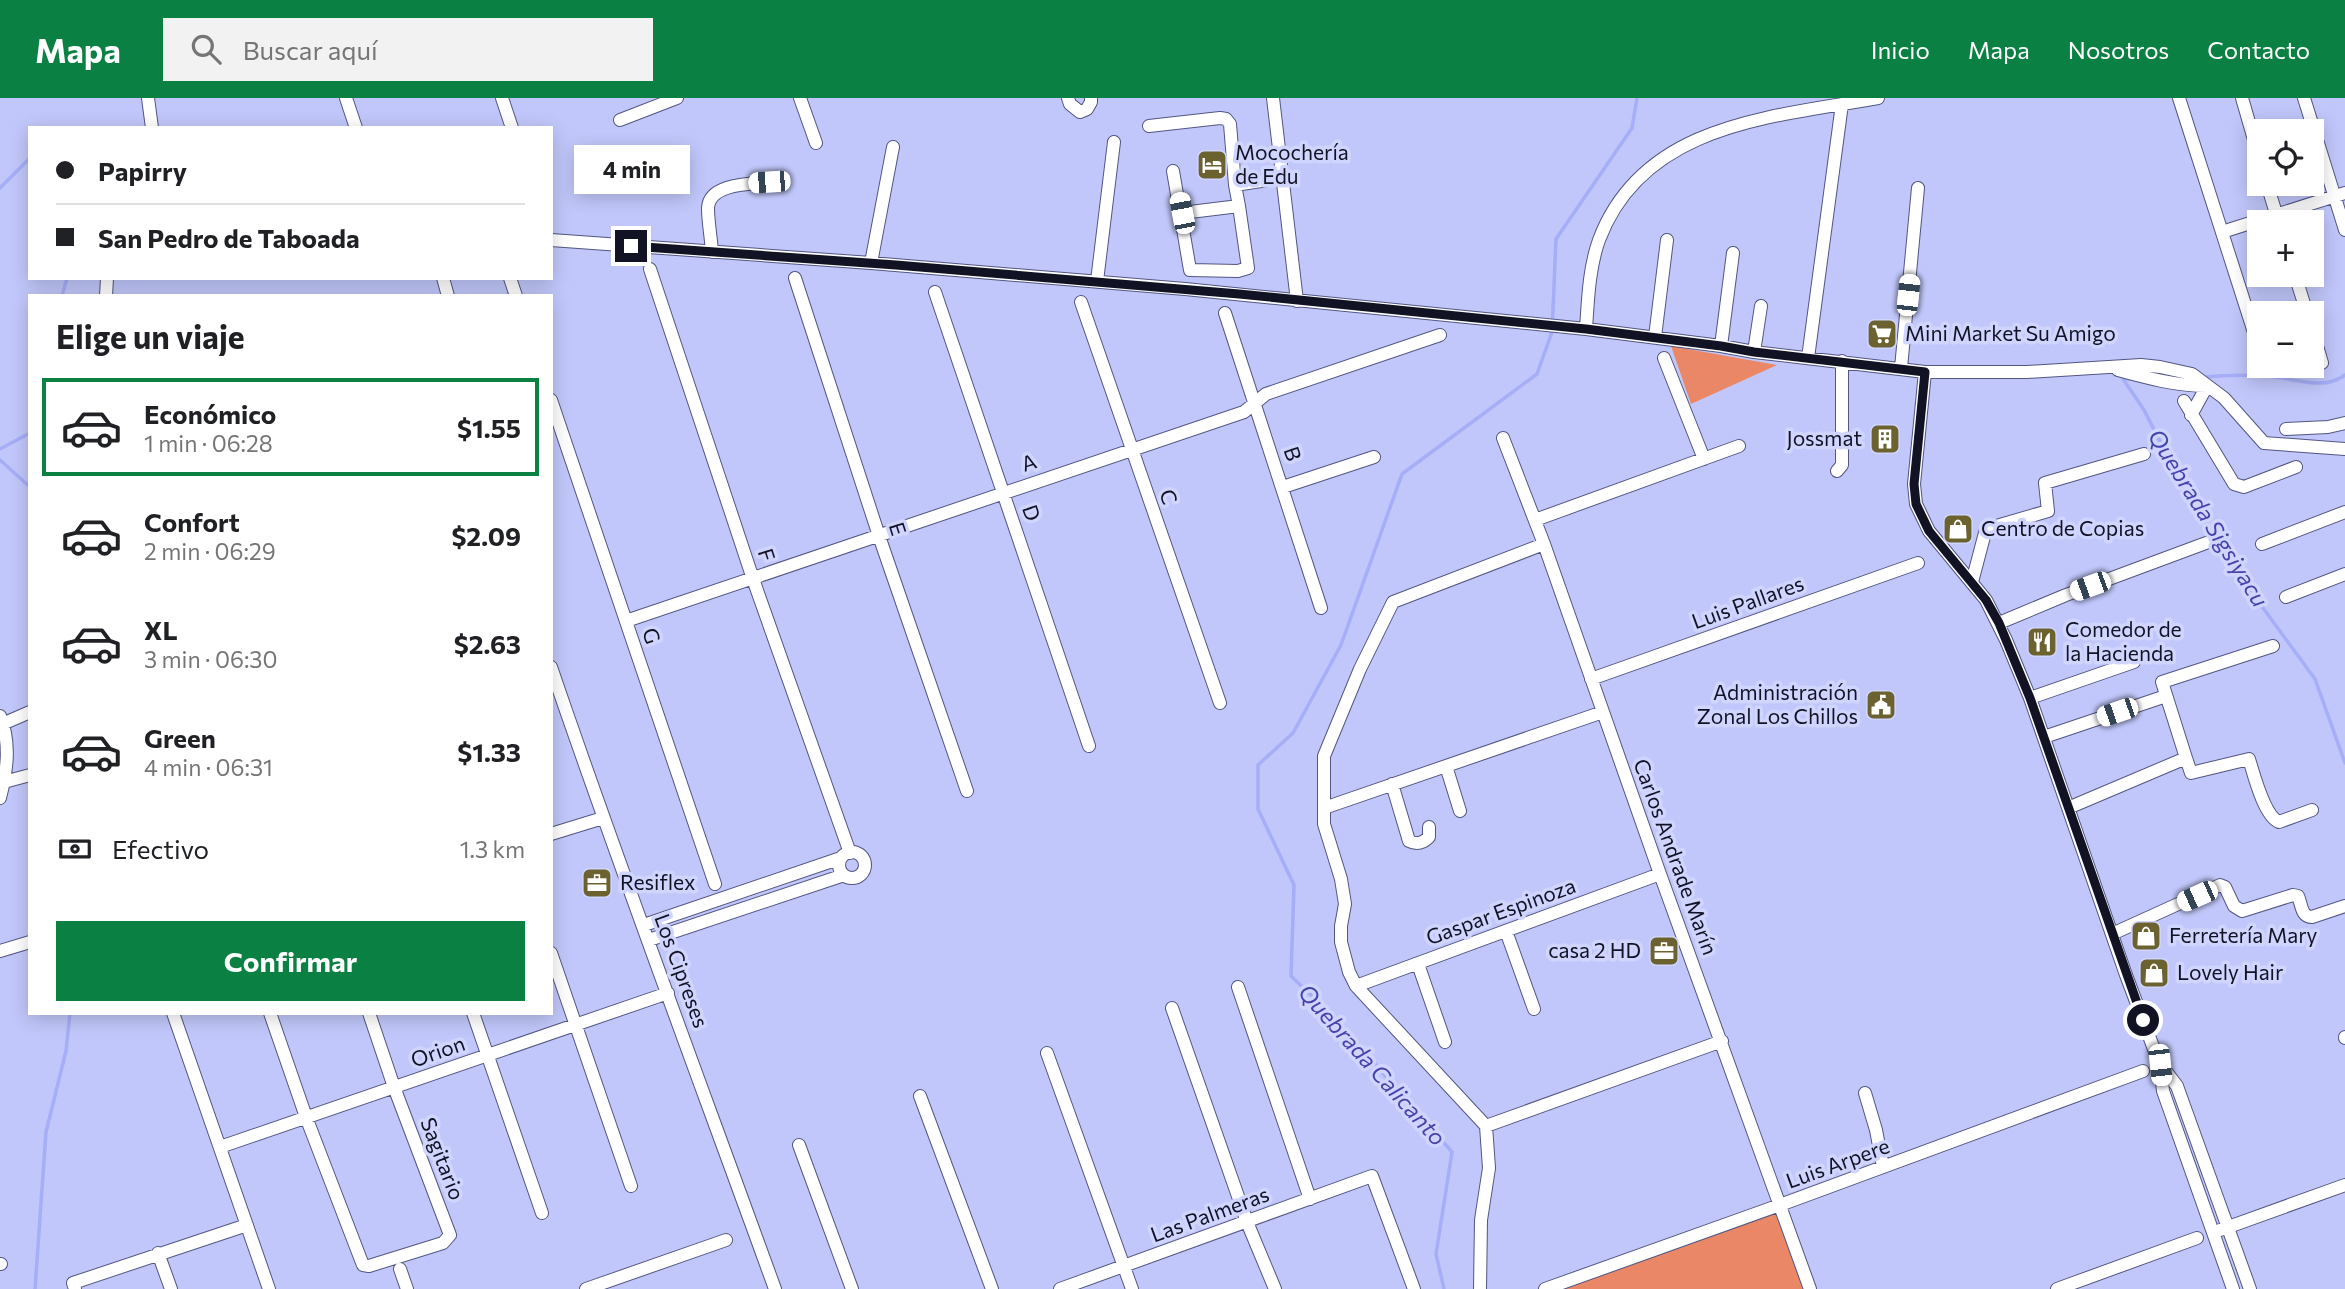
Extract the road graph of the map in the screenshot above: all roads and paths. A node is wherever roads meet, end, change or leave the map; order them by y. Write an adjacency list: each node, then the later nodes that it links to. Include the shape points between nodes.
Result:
1 (148, 98): 16 (street)
2 (346, 98): 17 (street)
3 (502, 98): 18 (street)
4 (677, 98): 15 (street)
5 (800, 98): 21 (street)
6 (1068, 98): 7 (street, via 1080,112 1087,109)
7 (1091, 98)
8 (1273, 98): 24 (street)
9 (1878, 98): 13 (street)
10 (2179, 98): 34 (street)
11 (2242, 98): 14 (street)
12 (2304, 98): 28 (street)
13 (1842, 104): 49 (street, via 1717,131 1661,158 1627,191 1600,239 1589,285); 55 (street)
14 (2248, 119)
15 (620, 120)
16 (152, 126)
17 (355, 126)
18 (511, 126)
19 (1149, 126): 26 (street, via 1227,120)
20 (1114, 142): 42 (street)
21 (816, 143)
22 (893, 147): 39 (street)
23 (1173, 171): 31 (street)
24 (1282, 178): 26 (street); 44 (street)
25 (769, 182): 37 (street, via 724,189 711,197)
26 (1235, 185): 29 (street)
27 (1918, 187): 57 (street)
28 (2340, 195): 30 (street); 33 (street)
29 (1238, 206): 31 (street); 31 (street, via 1248,268 1238,271 1190,270)
30 (2300, 210)
31 (1182, 213)
32 (2247, 226): 34 (street)
33 (2345, 230)
34 (2222, 232): 47 (street)
35 (553, 240): 37 (street)
36 (1667, 240): 51 (street)
37 (712, 252): 39 (street)
38 (1733, 253): 52 (street)
39 (871, 263): 42 (street)
40 (650, 268): 85 (street, F)
41 (795, 278): 79 (street, E)
42 (1097, 281): 44 (street)
43 (935, 292): 76 (street, D)
44 (1297, 301): 49 (street)
45 (1081, 302): 70 (street, C)
46 (1761, 306): 53 (street)
47 (2247, 310)
48 (1225, 313): 61 (street, B)
49 (1586, 329): 51 (street)
50 (1440, 335): 61 (street, A)
51 (1655, 337): 52 (street)
52 (1721, 346): 53 (street)
53 (1754, 352): 55 (street)
54 (1664, 358): 73 (street)
55 (1808, 358): 56 (street)
56 (1842, 361): 57 (street); 74 (street, via 1842,465)
57 (1901, 368): 58 (street)
58 (1925, 372): 59 (street, via 2141,365 2192,374); 86 (street, via 1916,504 1929,531)
59 (2207, 386): 63 (street); 68 (street, via 2224,398 2264,443)
60 (2185, 401): 63 (street)
61 (1253, 402): 70 (street, A, via 1244,412); 75 (street, B)
62 (553, 406): 89 (street, G)
63 (2191, 415): 68 (street, via 2238,487 2301,465)
64 (2345, 424): 65 (street); 69 (street, via 2338,437)
65 (2286, 429)
66 (1503, 438): 78 (street, Carlos Andrade Marín)
67 (1739, 446): 73 (street)
68 (2296, 446): 69 (street)
69 (2341, 449)
70 (1131, 450): 76 (street, A); 97 (street, C)
71 (2144, 454): 86 (street, via 2045,483 2048,511 1986,529)
72 (1374, 457): 75 (street)
73 (1703, 459): 78 (street)
74 (1837, 471)
75 (1283, 487): 88 (street, B)
76 (1003, 492): 79 (street, A); 102 (street, D)
77 (2345, 512): 82 (street)
78 (1535, 520): 81 (street, Carlos Andrade Marín)
79 (879, 536): 85 (street, A); 108 (street, E)
80 (2206, 543): 90 (street)
81 (1544, 544): 94 (street, Carlos Andrade Marín); 110 (street, via 1393,602 1324,756)
82 (2262, 544)
83 (1918, 563): 94 (street, Luis Pallares)
84 (2345, 574): 87 (street)
85 (753, 579): 89 (street, A); 117 (street, F)
86 (1972, 582): 90 (street)
87 (2286, 597)
88 (1321, 608)
89 (626, 621): 120 (street, G)
90 (1999, 623): 96 (street)
91 (2273, 646): 95 (street, via 2162,682)
92 (2134, 662): 96 (street)
93 (553, 673): 114 (street, Los Cipreses)
94 (1591, 679): 98 (street, Carlos Andrade Marín)
95 (2166, 696): 101 (street); 103 (street)
96 (2030, 698): 101 (street)
97 (1220, 704)
98 (1603, 712): 104 (street, via 1504,752); 118 (street, Carlos Andrade Marín)
99 (28, 713): 100 (street)
100 (1, 722): 106 (street, via 7,743)
101 (2043, 737): 111 (street)
102 (1089, 746)
103 (2186, 758): 111 (street); 112 (street, via 2191,773 2249,759 2268,813 2276,821)
104 (1446, 766): 107 (street); 113 (street)
105 (28, 776): 106 (street)
106 (4, 782): 109 (street)
107 (1392, 784): 110 (street); 115 (street, via 1409,841 1424,842)
108 (967, 791)
109 (0, 798)
110 (1324, 808): 130 (street, via 1345,904 1341,942)
111 (2068, 808): 124 (street)
112 (2312, 810)
113 (1460, 811)
114 (603, 818): 116 (street); 122 (street, Los Cipreses)
115 (1429, 827)
116 (553, 833)
117 (846, 856): 119 (street, via 840,867); 119 (street, via 862,857 864,869 857,877); 122 (street)
118 (1660, 874): 123 (street, Gaspar Espinoza); 140 (street, Carlos Andrade Marín)
119 (844, 875): 125 (street)
120 (715, 884)
121 (2345, 906): 124 (street, via 2307,917 2293,895 2242,911 2220,885)
122 (644, 925): 125 (street, Los Cipreses)
123 (1506, 931): 129 (street, Gaspar Espinoza); 134 (street)
124 (2112, 934): 144 (street)
125 (649, 940): 132 (street, Los Cipreses)
126 (28, 943): 127 (street)
127 (0, 951)
128 (553, 959): 139 (street)
129 (1418, 964): 130 (street, Gaspar Espinoza); 141 (street)
130 (1356, 986): 150 (street)
131 (1238, 987): 156 (street)
132 (668, 993): 139 (street, Orion); 173 (street, Los Cipreses)
133 (1172, 1008): 159 (street)
134 (1534, 1009)
135 (174, 1015): 152 (street)
136 (271, 1015): 149 (street)
137 (370, 1015): 146 (street, Sagitario)
138 (474, 1015): 143 (street)
139 (576, 1024): 143 (street, Orion); 155 (street)
140 (1722, 1041): 150 (street); 157 (street, Carlos Andrade Marín)
141 (1445, 1042)
142 (1047, 1053): 166 (street)
143 (488, 1054): 146 (street, Orion); 158 (street)
144 (2160, 1065): 161 (street, via 2177,1086); 162 (street, via 2163,1091)
145 (2143, 1071): 153 (street, Luis Arpere)
146 (394, 1087): 149 (street, Orion); 149 (street, Sagitario, via 450,1235 443,1243 363,1265)
147 (1865, 1093): 153 (street)
148 (920, 1096): 175 (street)
149 (306, 1117): 152 (street, Orion)
150 (1486, 1126): 180 (street, via 1489,1168 1481,1220)
151 (799, 1145): 174 (street)
152 (220, 1147): 160 (street)
153 (1883, 1167): 157 (street, Luis Arpere)
154 (2345, 1185): 161 (street)
155 (631, 1186)
156 (1310, 1199): 159 (street, Las Palmeras); 179 (street, Las Palmeras, via 1372,1175)
157 (1780, 1205): 181 (street, Luis Arpere); 182 (street, Carlos Andrade Marín)
158 (542, 1213)
159 (1247, 1223): 166 (street, Las Palmeras); 178 (street)
160 (247, 1225): 165 (street); 170 (street)
161 (2228, 1227): 162 (street); 185 (street)
162 (2213, 1232): 184 (street)
163 (2197, 1238): 183 (street)
164 (726, 1240): 172 (street)
165 (158, 1253): 168 (street); 169 (street)
166 (1124, 1266): 176 (street, Las Palmeras); 177 (street)
167 (400, 1269): 171 (street)
168 (74, 1286)
169 (171, 1289)
170 (269, 1289)
171 (407, 1289)
172 (586, 1289)
173 (775, 1289)
174 (852, 1289)
175 (992, 1289)
176 (1060, 1289)
177 (1132, 1289)
178 (1275, 1289)
179 (1414, 1289)
180 (1480, 1289)
181 (1545, 1289)
182 (1810, 1289)
183 (2057, 1289)
184 (2233, 1289)
185 (2250, 1289)

